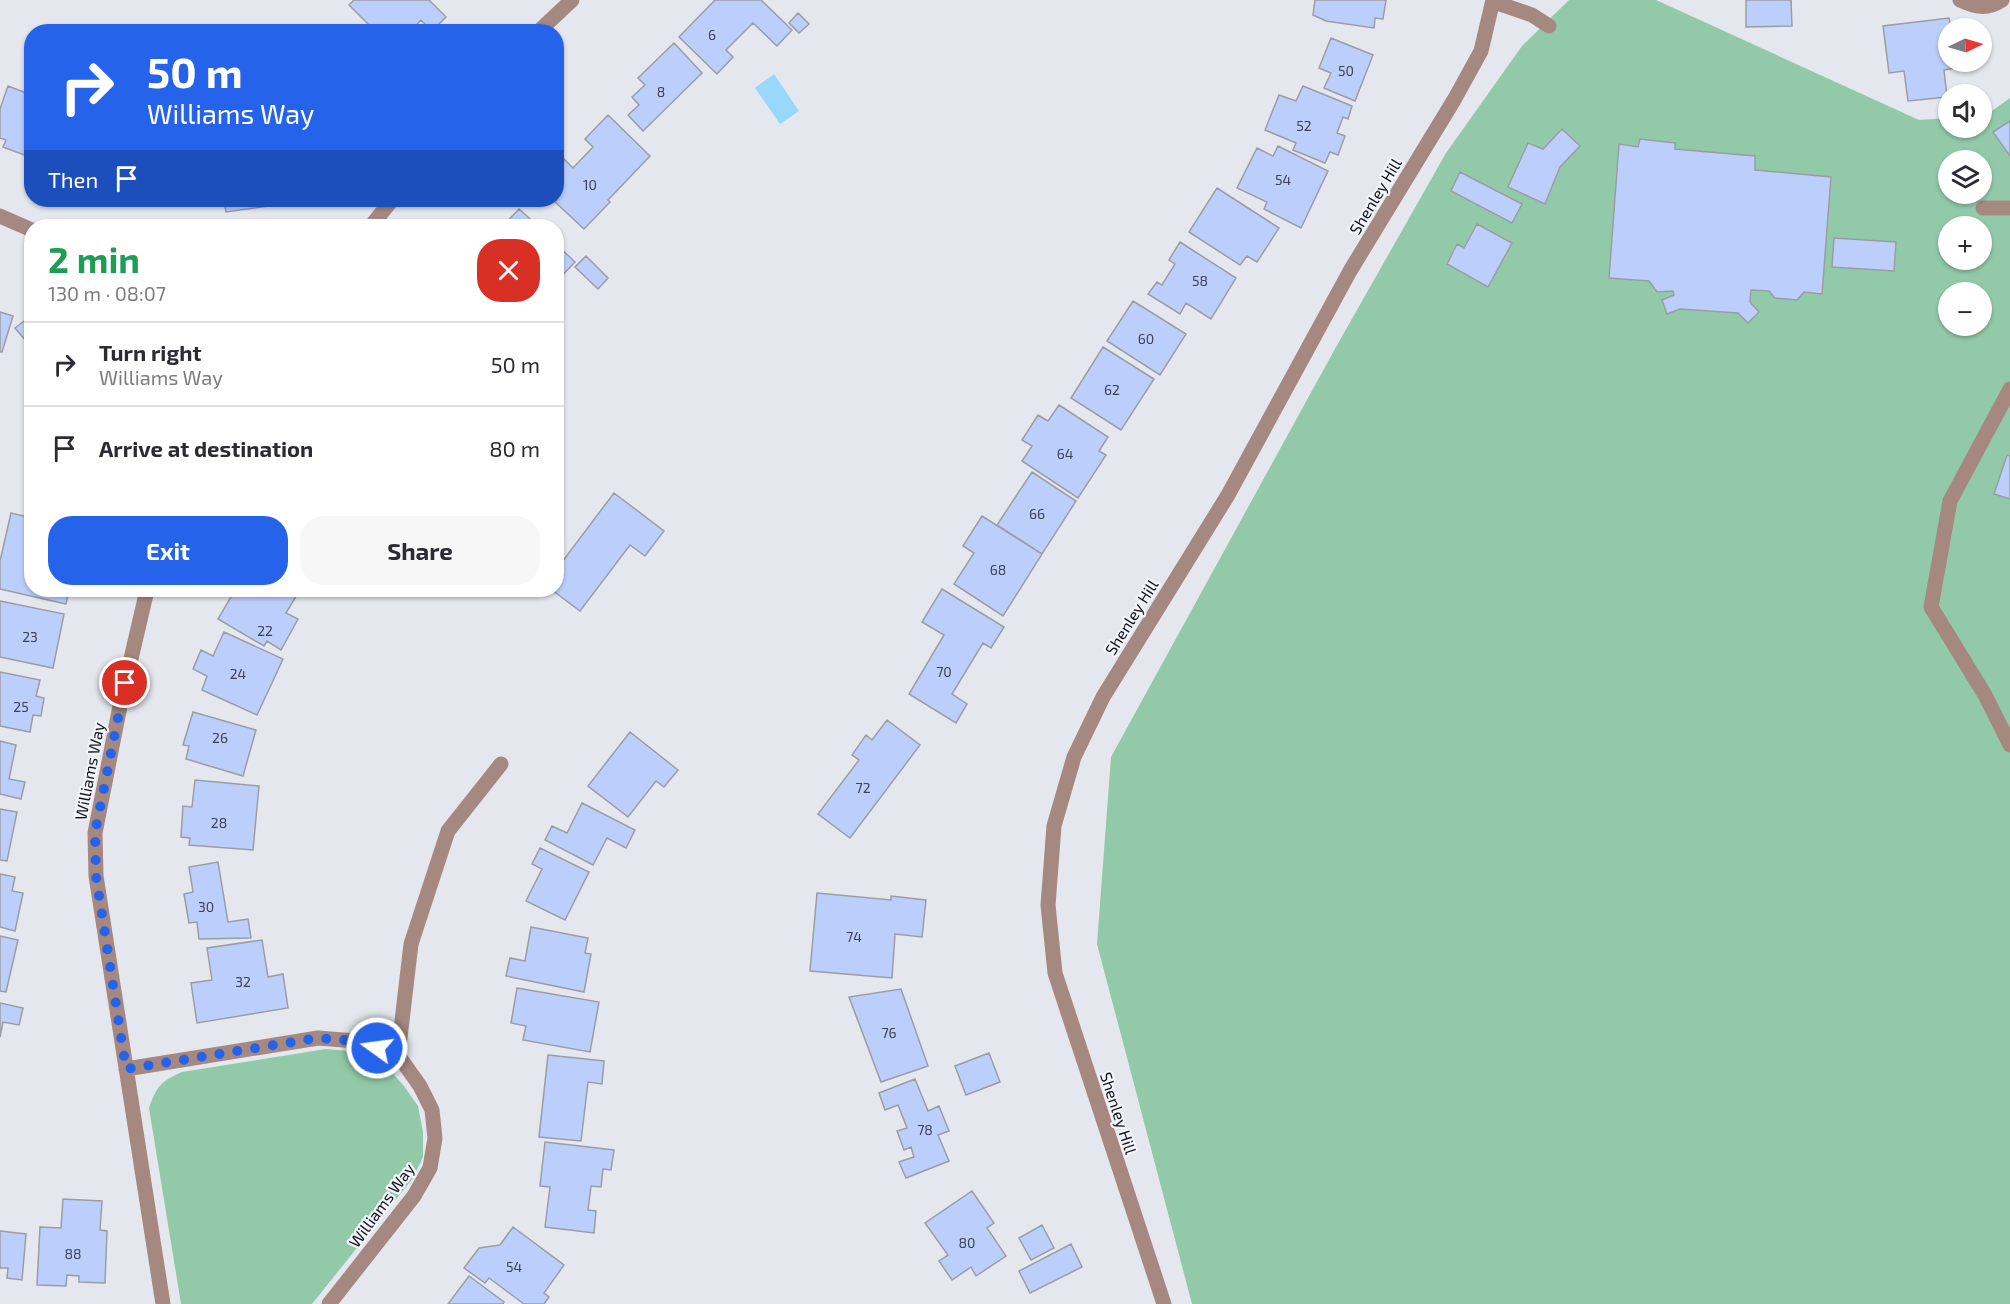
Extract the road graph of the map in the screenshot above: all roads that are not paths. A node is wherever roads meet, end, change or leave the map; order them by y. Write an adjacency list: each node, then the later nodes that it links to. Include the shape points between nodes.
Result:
1 (572, 0): 5 (street)
2 (1960, 0): 3 (street, via 1980,8)
3 (2002, 0)
4 (1493, 1): 6 (street, via 1532,15); 21 (street, Shenley Hill, via 1481,51 1454,100 1350,271 1228,495 1103,697 1074,757 1054,826 1048,905 1055,973)
5 (546, 24)
6 (1549, 26)
7 (386, 207): 11 (street)
8 (1983, 208): 9 (street)
9 (2010, 208)
10 (0, 216): 12 (street)
11 (377, 219)
12 (24, 226)
13 (2010, 389): 15 (street, via 1950,501 1931,607)
14 (145, 597): 18 (street, Williams Way, via 95,833 96,876)
15 (2010, 745)
16 (501, 764): 17 (street, via 448,831 411,944)
17 (398, 1055): 18 (street, via 356,1041 318,1038); 20 (street, Williams Way, via 432,1110 435,1138 430,1168 414,1196)
18 (126, 1069): 19 (street, Williams Way)
19 (163, 1304)
20 (329, 1304)
21 (1164, 1304)

